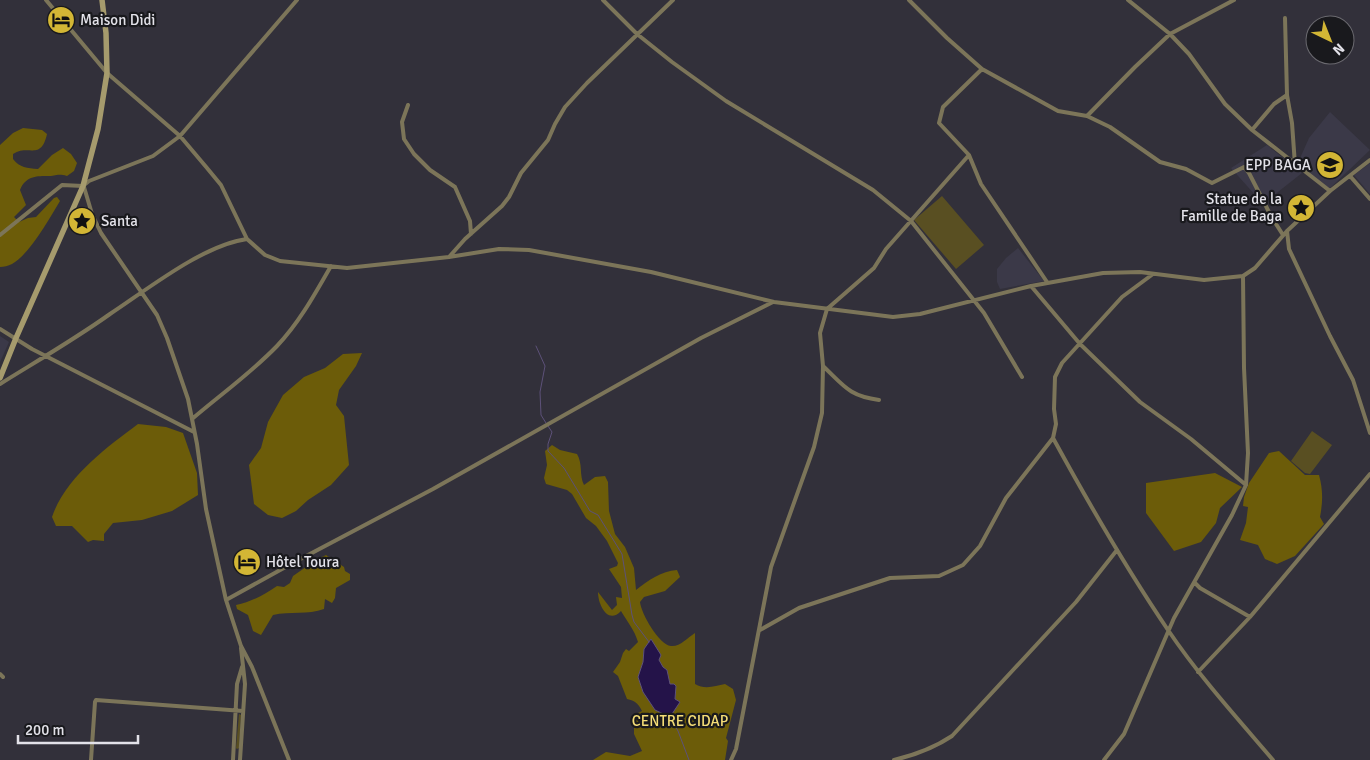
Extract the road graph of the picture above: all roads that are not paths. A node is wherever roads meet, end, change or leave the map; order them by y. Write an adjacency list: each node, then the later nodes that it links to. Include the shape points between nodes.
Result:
1 (46, 0): 13 (street)
2 (102, 0): 13 (main road)
3 (297, 0): 18 (street)
4 (603, 0): 10 (street)
5 (673, 0): 10 (street)
6 (909, 0): 12 (street)
7 (1128, 0): 11 (street)
8 (1234, 0): 11 (street)
9 (1286, 18): 14 (street)
10 (637, 34): 26 (street, via 726,101 873,190); 28 (street, via 565,107 548,140 522,173 509,197)
11 (1170, 34): 16 (street); 17 (street, via 1189,54 1225,104)
12 (982, 69): 16 (street, via 1058,111); 19 (street, via 943,107 939,123)
13 (107, 72): 18 (street); 23 (main road, via 98,129)
14 (1287, 95): 17 (street, via 1274,104); 21 (street)
15 (408, 105): 28 (street, via 402,122 404,139 430,170 455,187 470,221)
16 (1087, 116): 30 (street, via 1110,127 1160,162 1212,183 1244,167)
17 (1252, 130): 21 (street)
18 (180, 136): 23 (street, via 153,156); 31 (street, via 221,185)
19 (969, 155): 26 (street); 36 (street, via 981,184)
20 (1370, 160): 22 (street)
21 (1295, 165): 24 (street)
22 (1350, 176): 24 (street); 25 (street)
23 (83, 186): 29 (street, via 62,185); 38 (street, via 101,233); 43 (main road)
24 (1330, 191): 27 (street)
25 (1370, 199)
26 (911, 221): 39 (street); 41 (street, via 874,268)
27 (1288, 230): 30 (street); 53 (street, via 1289,250 1353,380)
28 (471, 234): 32 (street)
29 (0, 235)
30 (1284, 235): 35 (street, via 1255,268)
31 (247, 239): 33 (street, via 265,255 280,261); 38 (street, via 230,241 202,255)
32 (448, 257): 33 (street, via 347,268); 40 (street, via 499,249 530,250 651,272)
33 (330, 266): 51 (street, via 309,304 277,345)
34 (1153, 274): 35 (street, via 1204,280); 36 (street, via 1118,271); 44 (street, via 1122,297)
35 (1243, 276): 56 (street)
36 (1047, 282): 37 (street)
37 (1031, 286): 39 (street); 44 (street)
38 (141, 292): 45 (street); 51 (street, via 168,338)
39 (974, 300): 41 (street, via 920,314 893,316); 47 (street)
40 (774, 302): 41 (street); 59 (street, via 701,338 433,489)
41 (827, 309): 46 (street, via 820,333)
42 (0, 329): 43 (street)
43 (16, 338): 45 (street); 48 (main road)
44 (1080, 344): 54 (street, via 1062,363 1055,377 1056,424); 56 (street, via 1140,402 1192,439)
45 (47, 356): 49 (street); 52 (street)
46 (823, 366): 50 (street, via 849,391 862,398); 61 (street, via 822,413 814,447 771,567)
47 (1022, 377)
48 (0, 378)
49 (0, 384)
50 (880, 400)
51 (192, 419): 52 (street)
52 (194, 432): 59 (street, via 206,509)
53 (1370, 433)
54 (1053, 438): 57 (street); 61 (street, via 1006,498 980,546 963,565 939,576 890,578 799,608)
55 (1370, 474): 60 (street)
56 (1246, 485): 58 (street)
57 (1117, 550): 62 (street); 75 (street, via 1076,602 952,736 918,754)
58 (1195, 583): 60 (street); 62 (street)
59 (226, 600): 63 (street)
60 (1250, 617): 65 (street)
61 (760, 630): 74 (street)
62 (1168, 631): 65 (street); 76 (street, via 1124,734)
63 (241, 646): 64 (street); 73 (street)
64 (242, 665): 66 (street); 67 (street, via 245,684)
65 (1198, 672): 77 (street)
66 (236, 711): 67 (street); 68 (street); 70 (street, via 96,700)
67 (243, 711): 69 (street)
68 (234, 752): 69 (street); 71 (street)
69 (241, 752): 72 (street)
70 (91, 760)
71 (234, 760)
72 (240, 760)
73 (288, 760)
74 (731, 760)
75 (894, 760)
76 (1104, 760)
77 (1273, 760)

